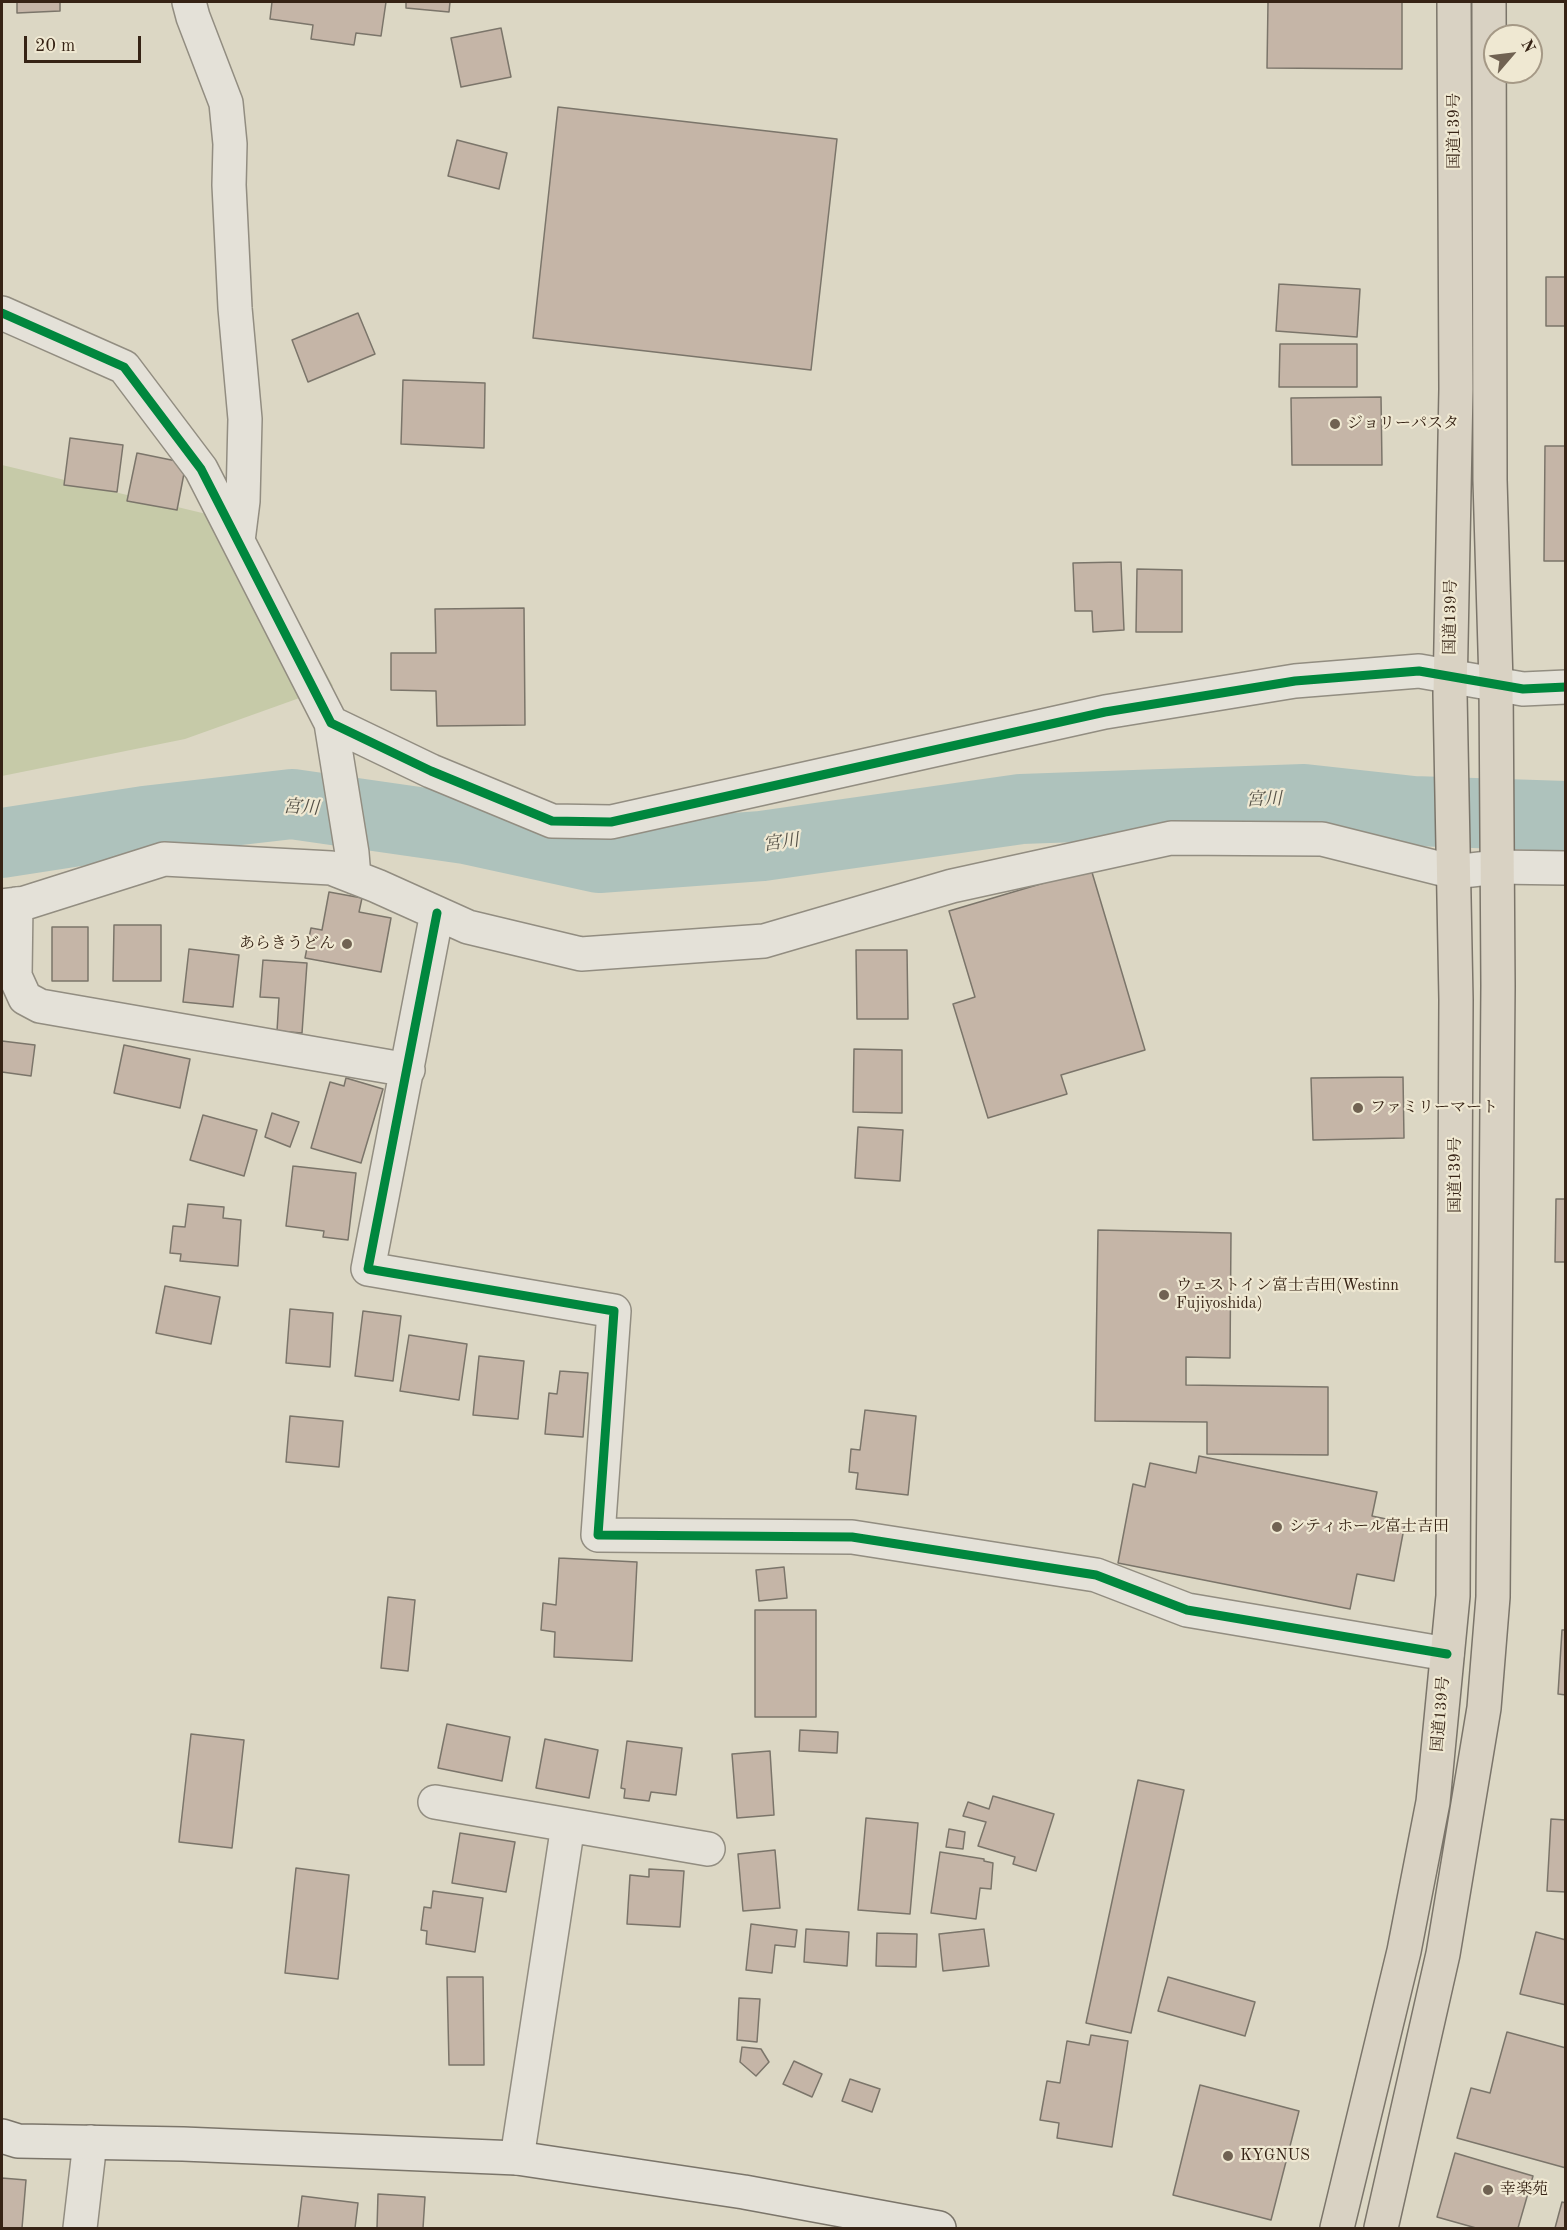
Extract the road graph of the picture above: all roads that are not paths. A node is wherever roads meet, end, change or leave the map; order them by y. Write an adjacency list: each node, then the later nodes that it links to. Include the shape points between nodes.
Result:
1 (189, 2): 5 (street, via 226,103 235,308 245,418)
2 (1454, 2): 6 (highway, 国道139号, via 1456,389)
3 (1489, 2): 8 (highway, 国道139号, via 1490,480)
4 (2, 313): 5 (street, via 124,367 201,469)
5 (238, 541): 9 (street)
6 (1450, 686): 8 (street); 9 (street, via 1419,671 1295,681 1105,712 611,822 552,821); 11 (highway, 国道139号)
7 (1566, 687): 8 (street, via 1523,688)
8 (1496, 695): 10 (highway, 国道139号)
9 (332, 734): 12 (street)
10 (1497, 857): 11 (street); 13 (street); 27 (highway, 国道139号, via 1493,1597 1484,1708 1443,1954)
11 (1454, 860): 15 (street, via 1322,839 1171,838 952,886 764,941 581,954 468,927); 17 (highway, 国道139号, via 1453,1596)
12 (353, 865): 14 (street, via 331,868 164,859); 15 (street)
13 (1566, 868)
14 (9, 905): 16 (street, via 15,976 25,998 40,1006)
15 (437, 913): 16 (street)
16 (408, 1070): 17 (street, via 368,1269 614,1311 598,1535 852,1536 1096,1575 1186,1610)
17 (1447, 1654): 26 (highway, 国道139号, via 1433,1803 1404,1951)
18 (435, 1802): 19 (street)
19 (568, 1825): 20 (street); 23 (street)
20 (708, 1848)
21 (2, 2136): 22 (street, via 18,2141)
22 (90, 2142): 23 (street); 24 (street)
23 (517, 2158): 25 (street, via 744,2192)
24 (80, 2229)
25 (939, 2229)
26 (1337, 2229)
27 (1381, 2229)

